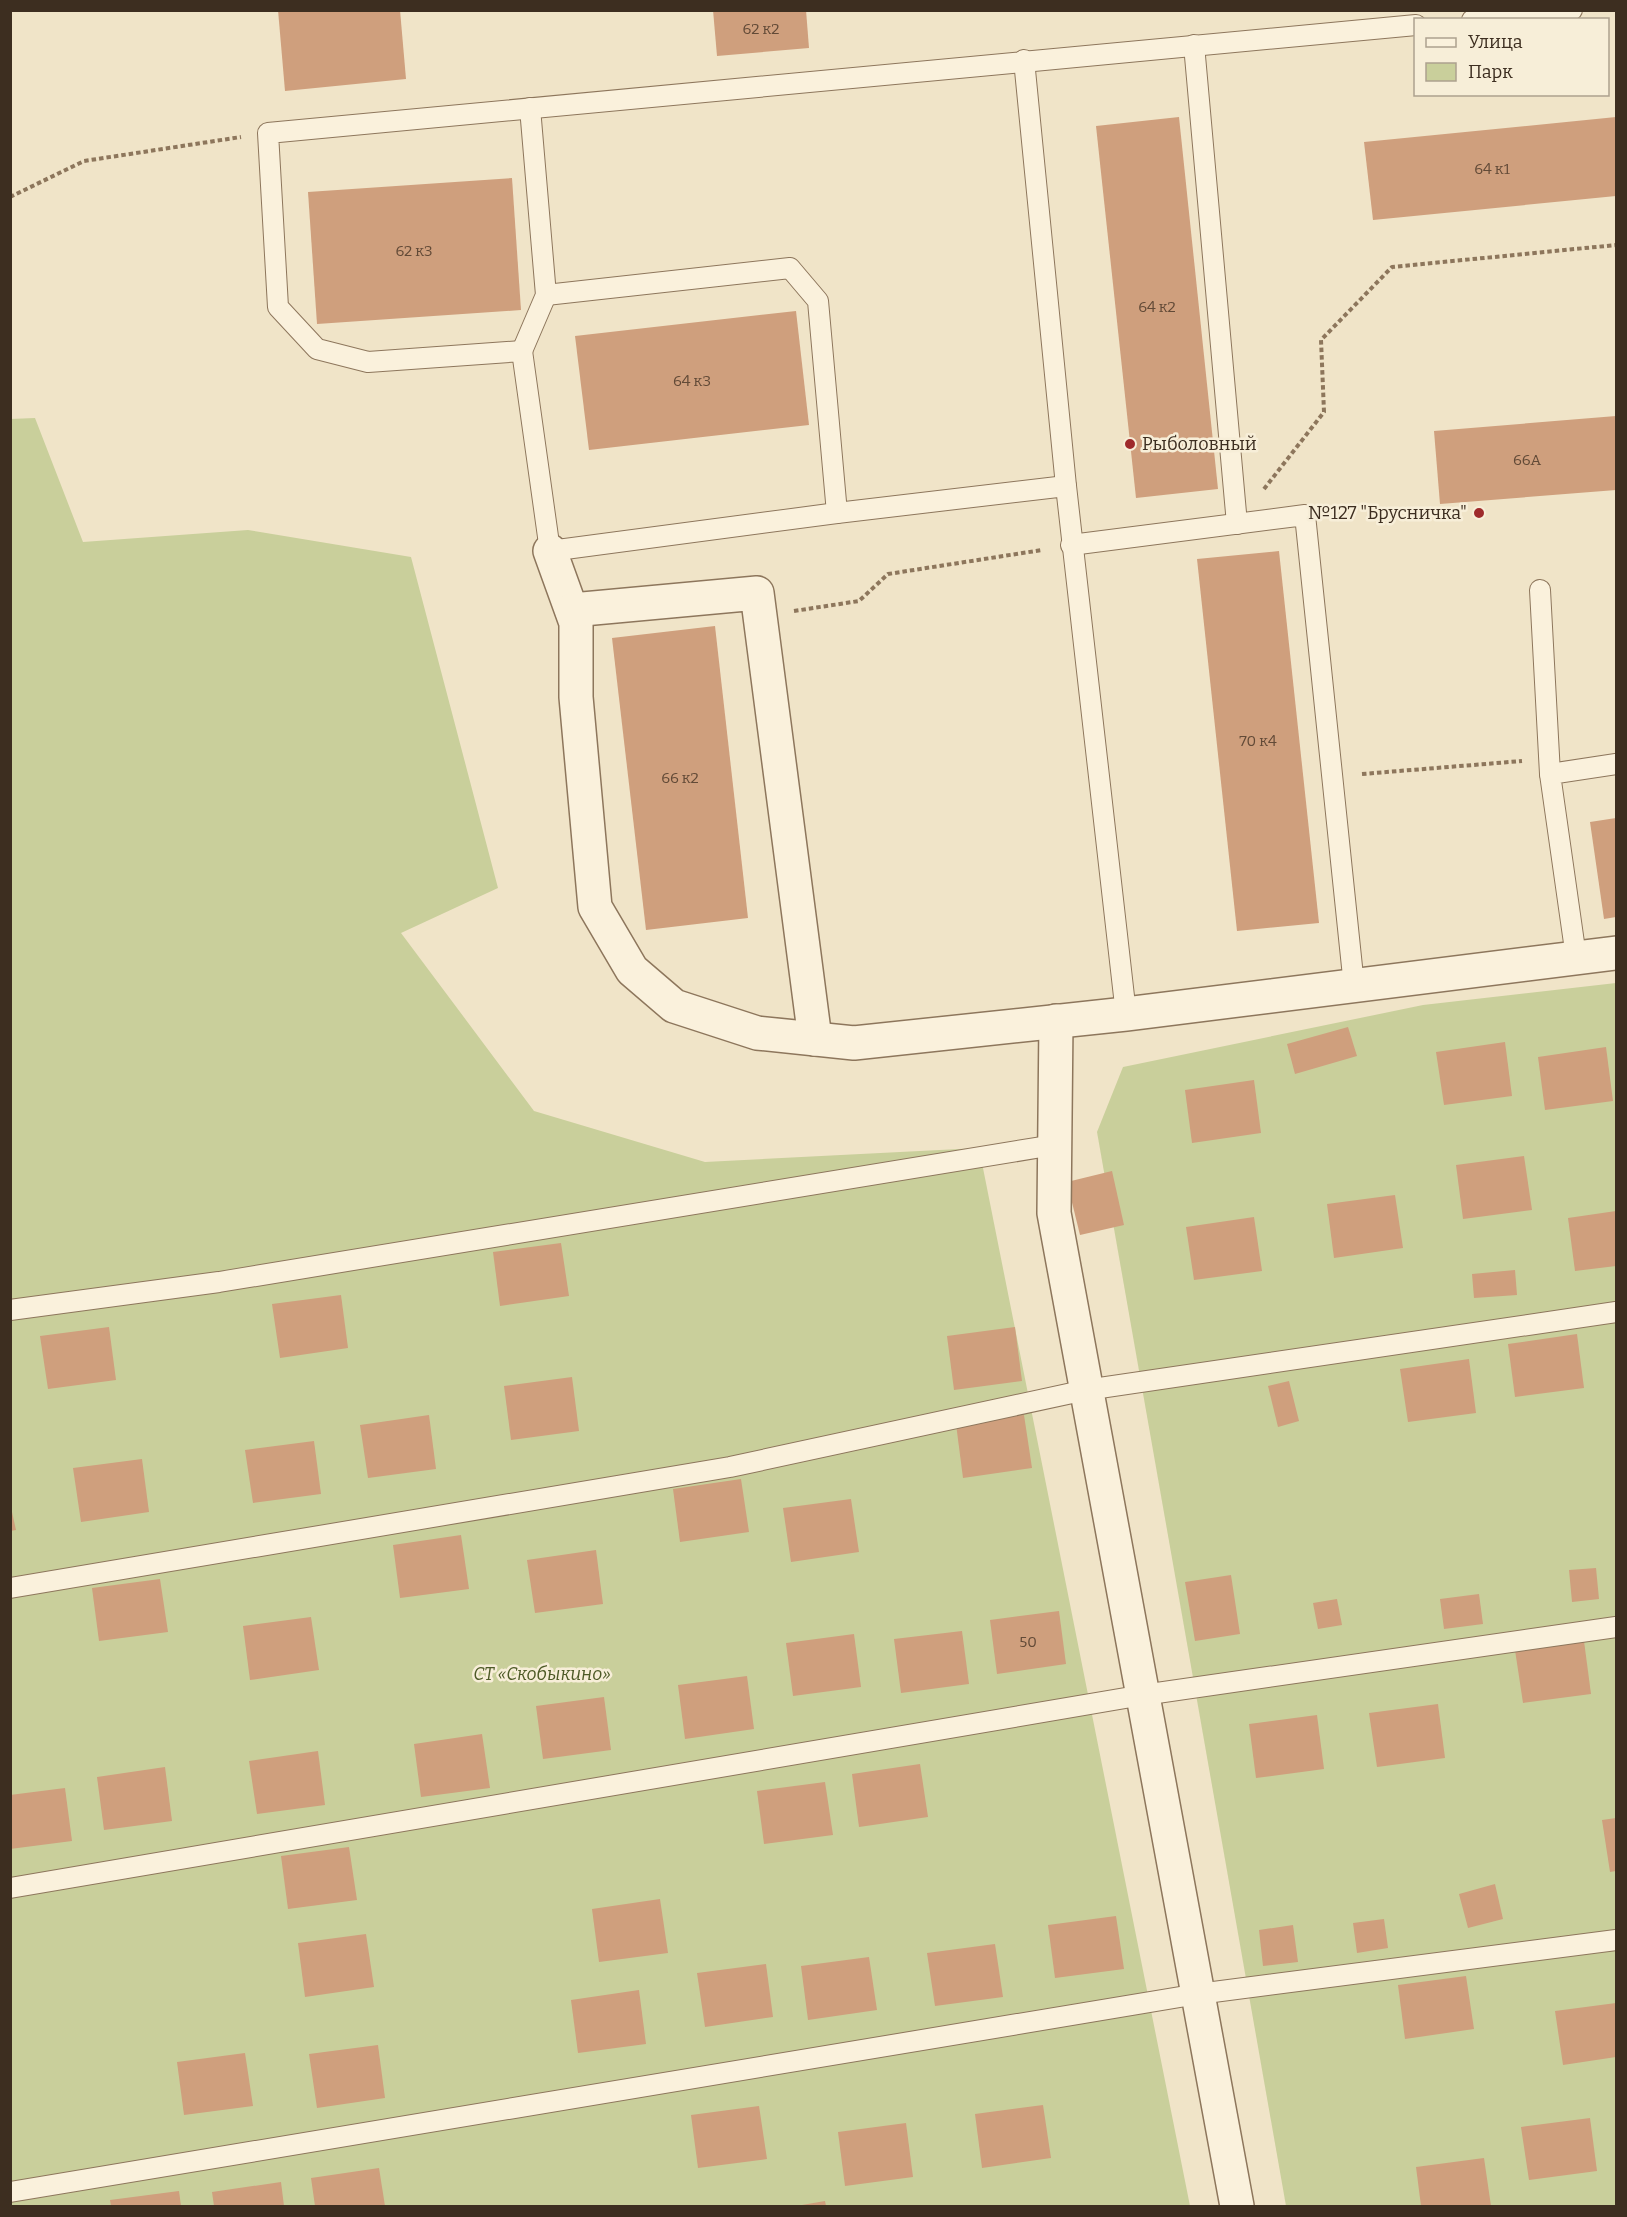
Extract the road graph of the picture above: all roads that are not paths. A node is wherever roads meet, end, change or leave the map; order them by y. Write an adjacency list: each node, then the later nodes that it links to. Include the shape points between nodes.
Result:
1 (1572, 10): 2 (lane)
2 (1492, 18)
3 (1414, 25): 4 (lane)
4 (1194, 45): 5 (lane); 11 (lane)
5 (1024, 60): 6 (lane); 9 (lane)
6 (530, 108): 7 (lane); 8 (lane, via 268,133 278,307 317,349 368,362)
7 (546, 295): 8 (lane); 10 (lane, via 790,268 818,300)
8 (522, 351): 13 (lane)
9 (1066, 486): 10 (lane); 12 (lane)
10 (837, 513): 13 (lane)
11 (1237, 524): 12 (lane); 20 (lane, via 1305,514)
12 (1071, 545): 21 (lane)
13 (550, 551): 15 (street)
14 (1540, 590): 17 (lane)
15 (572, 610): 23 (street, via 595,907 632,970 674,1006 758,1033); 23 (street, via 757,593)
16 (1617, 764): 17 (lane)
17 (1550, 767): 19 (lane)
18 (1617, 953): 19 (street)
19 (1576, 957): 20 (street)
20 (1354, 986): 21 (street)
21 (1126, 1014): 22 (street)
22 (1056, 1022): 23 (street, via 854,1043); 24 (street)
23 (815, 1039)
24 (1054, 1145): 25 (lane, via 219,1282); 27 (street, via 1054,1213)
25 (10, 1310)
26 (1617, 1312): 27 (lane)
27 (1086, 1390): 28 (lane, via 730,1467); 30 (street)
28 (10, 1588)
29 (1617, 1627): 30 (lane)
30 (1143, 1695): 31 (lane); 33 (street)
31 (10, 1888)
32 (1617, 1940): 33 (lane)
33 (1198, 1994): 34 (lane); 35 (street)
34 (10, 2192)
35 (1237, 2206)

